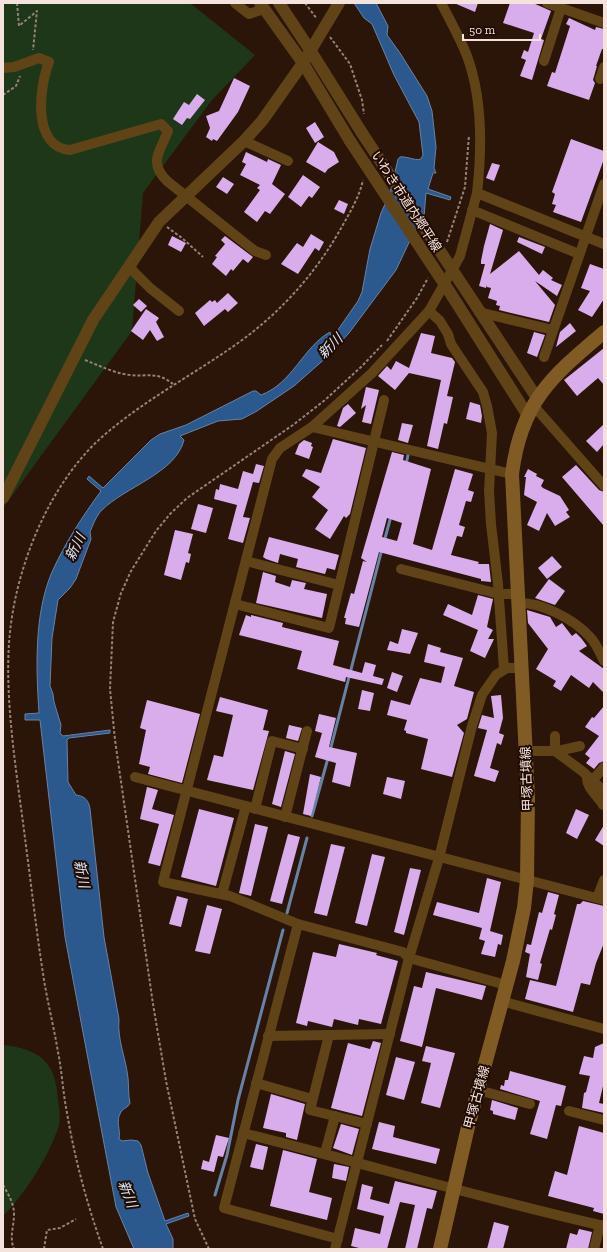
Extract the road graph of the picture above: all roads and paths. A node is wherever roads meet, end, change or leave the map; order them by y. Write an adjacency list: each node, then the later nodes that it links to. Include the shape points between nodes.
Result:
1 (17, 3): 13 (path, via 19,26 37,11)
2 (235, 3): 8 (street, via 249,14)
3 (279, 3): 12 (street, いわき市道内郷平線)
4 (305, 3): 11 (path)
5 (338, 3): 11 (street)
6 (441, 3): 27 (street, via 467,56 475,84 480,146)
7 (547, 3): 9 (street)
8 (262, 6): 15 (street, いわき市道内郷平線)
9 (561, 8): 10 (street); 14 (street)
10 (604, 23)
11 (326, 24): 12 (street); 21 (path, via 350,64 362,100)
12 (310, 50): 15 (street); 41 (street, いわき市道内郷平線, bridge)
13 (33, 60): 16 (street); 28 (street, via 39,58 49,62 40,104 46,137 53,144 60,149 70,150 161,124 168,131 158,152 157,168 167,181)
14 (544, 61)
15 (303, 63): 23 (street, via 262,121); 48 (street, いわき市道内郷平線, bridge, via 350,141 449,291)
16 (20, 64): 18 (street); 20 (path, via 18,83)
17 (604, 67): 19 (street)
18 (3, 68)
19 (600, 79)
20 (3, 95)
21 (365, 119)
22 (469, 134): 32 (path, via 465,187)
23 (244, 141): 24 (street); 28 (street)
24 (288, 161)
25 (364, 176): 46 (path, via 351,211 327,254 295,293 269,319 238,343)
26 (604, 184): 31 (street)
27 (477, 194): 29 (street); 31 (street)
28 (187, 196): 30 (street); 35 (street, via 256,251)
29 (472, 210): 34 (street); 40 (street, via 460,256)
30 (160, 222): 36 (path); 37 (street)
31 (585, 237): 33 (street); 34 (street)
32 (446, 244)
33 (604, 244)
34 (579, 254): 42 (street)
35 (266, 255)
36 (204, 257)
37 (129, 267): 39 (street, via 150,288); 44 (street, via 92,320)
38 (432, 271): 110 (path, via 418,298 388,340 362,366 293,425 211,480 170,514 131,571 121,593 113,622 110,689 115,740 153,1004 194,1219)
39 (180, 311)
40 (429, 311): 49 (street, via 372,373); 51 (street, via 440,321 451,344 483,392 492,433)
41 (479, 312): 42 (street); 48 (street, いわき市道内郷平線)
42 (553, 330): 45 (street)
43 (604, 332): 48 (main road, 甲塚古墳線, via 552,378)
44 (75, 356): 46 (path, via 102,368 131,375 155,375 165,378); 54 (street)
45 (544, 357)
46 (172, 384): 109 (path, via 102,437 64,482 34,536 14,605 10,632 8,662 12,729 44,980 59,1054 66,1112 82,1184)
47 (384, 400): 50 (street)
48 (533, 406): 52 (main road, 甲塚古墳線, via 518,441); 53 (street)
49 (312, 427): 50 (street); 55 (street, via 280,448 272,459)
50 (375, 442): 51 (street); 57 (street)
51 (491, 469): 52 (street); 58 (street, via 491,524)
52 (512, 474): 59 (main road, 甲塚古墳線)
53 (604, 486)
54 (3, 498)
55 (246, 561): 57 (street); 60 (street)
56 (401, 569): 58 (street)
57 (339, 585): 60 (street, via 329,628)
58 (499, 594): 59 (street); 63 (street)
59 (517, 598): 61 (street, via 564,618 584,631); 62 (main road, 甲塚古墳線)
60 (235, 604): 73 (street)
61 (604, 661)
62 (521, 668): 63 (street); 68 (main road, 甲塚古墳線)
63 (504, 669): 78 (street, via 482,695)
64 (307, 731): 67 (street)
65 (555, 736): 69 (street)
66 (580, 746): 69 (street)
67 (303, 749): 76 (street, via 272,741); 77 (street)
68 (525, 751): 69 (street); 79 (main road, 甲塚古墳線, via 528,798)
69 (555, 751): 72 (street)
70 (604, 767): 72 (street)
71 (135, 777): 73 (street)
72 (590, 778): 74 (street); 75 (street, via 586,781)
73 (187, 791): 76 (street); 81 (street, via 163,882)
74 (604, 791)
75 (602, 805)
76 (250, 808): 77 (street); 81 (street)
77 (285, 817): 78 (street)
78 (439, 858): 79 (street); 84 (street)
79 (527, 880): 82 (street); 85 (main road, 甲塚古墳線, via 524,908)
80 (604, 880): 82 (street)
81 (222, 894): 83 (street)
82 (601, 899)
83 (298, 924): 84 (street, via 402,952); 90 (street)
84 (409, 958): 85 (street); 88 (street)
85 (506, 985): 86 (main road, 甲塚古墳線)
86 (501, 1001): 87 (street); 92 (main road, 甲塚古墳線)
87 (604, 1029)
88 (390, 1034): 89 (street); 98 (street)
89 (329, 1035): 90 (street); 93 (street)
90 (268, 1036): 91 (street)
91 (256, 1083): 93 (street); 99 (street)
92 (478, 1090): 94 (street); 103 (main road, 甲塚古墳線)
93 (312, 1099): 96 (street, via 310,1110)
94 (530, 1104)
95 (569, 1112): 97 (street)
96 (335, 1116): 98 (street); 100 (street)
97 (604, 1120)
98 (367, 1124): 101 (street)
99 (243, 1133): 100 (street); 106 (street, via 224,1208)
100 (325, 1153): 101 (street)
101 (357, 1162): 103 (street); 106 (street)
102 (3, 1185): 107 (path, via 11,1198 14,1215 11,1236)
103 (454, 1189): 105 (street); 112 (main road, 甲塚古墳線)
104 (76, 1219): 108 (path, via 60,1228 47,1230)
105 (602, 1226): 113 (street)
106 (338, 1238): 111 (street)
107 (14, 1249)
108 (44, 1249)
109 (103, 1249)
110 (209, 1249)
111 (335, 1249)
112 (440, 1249)
113 (594, 1249)

